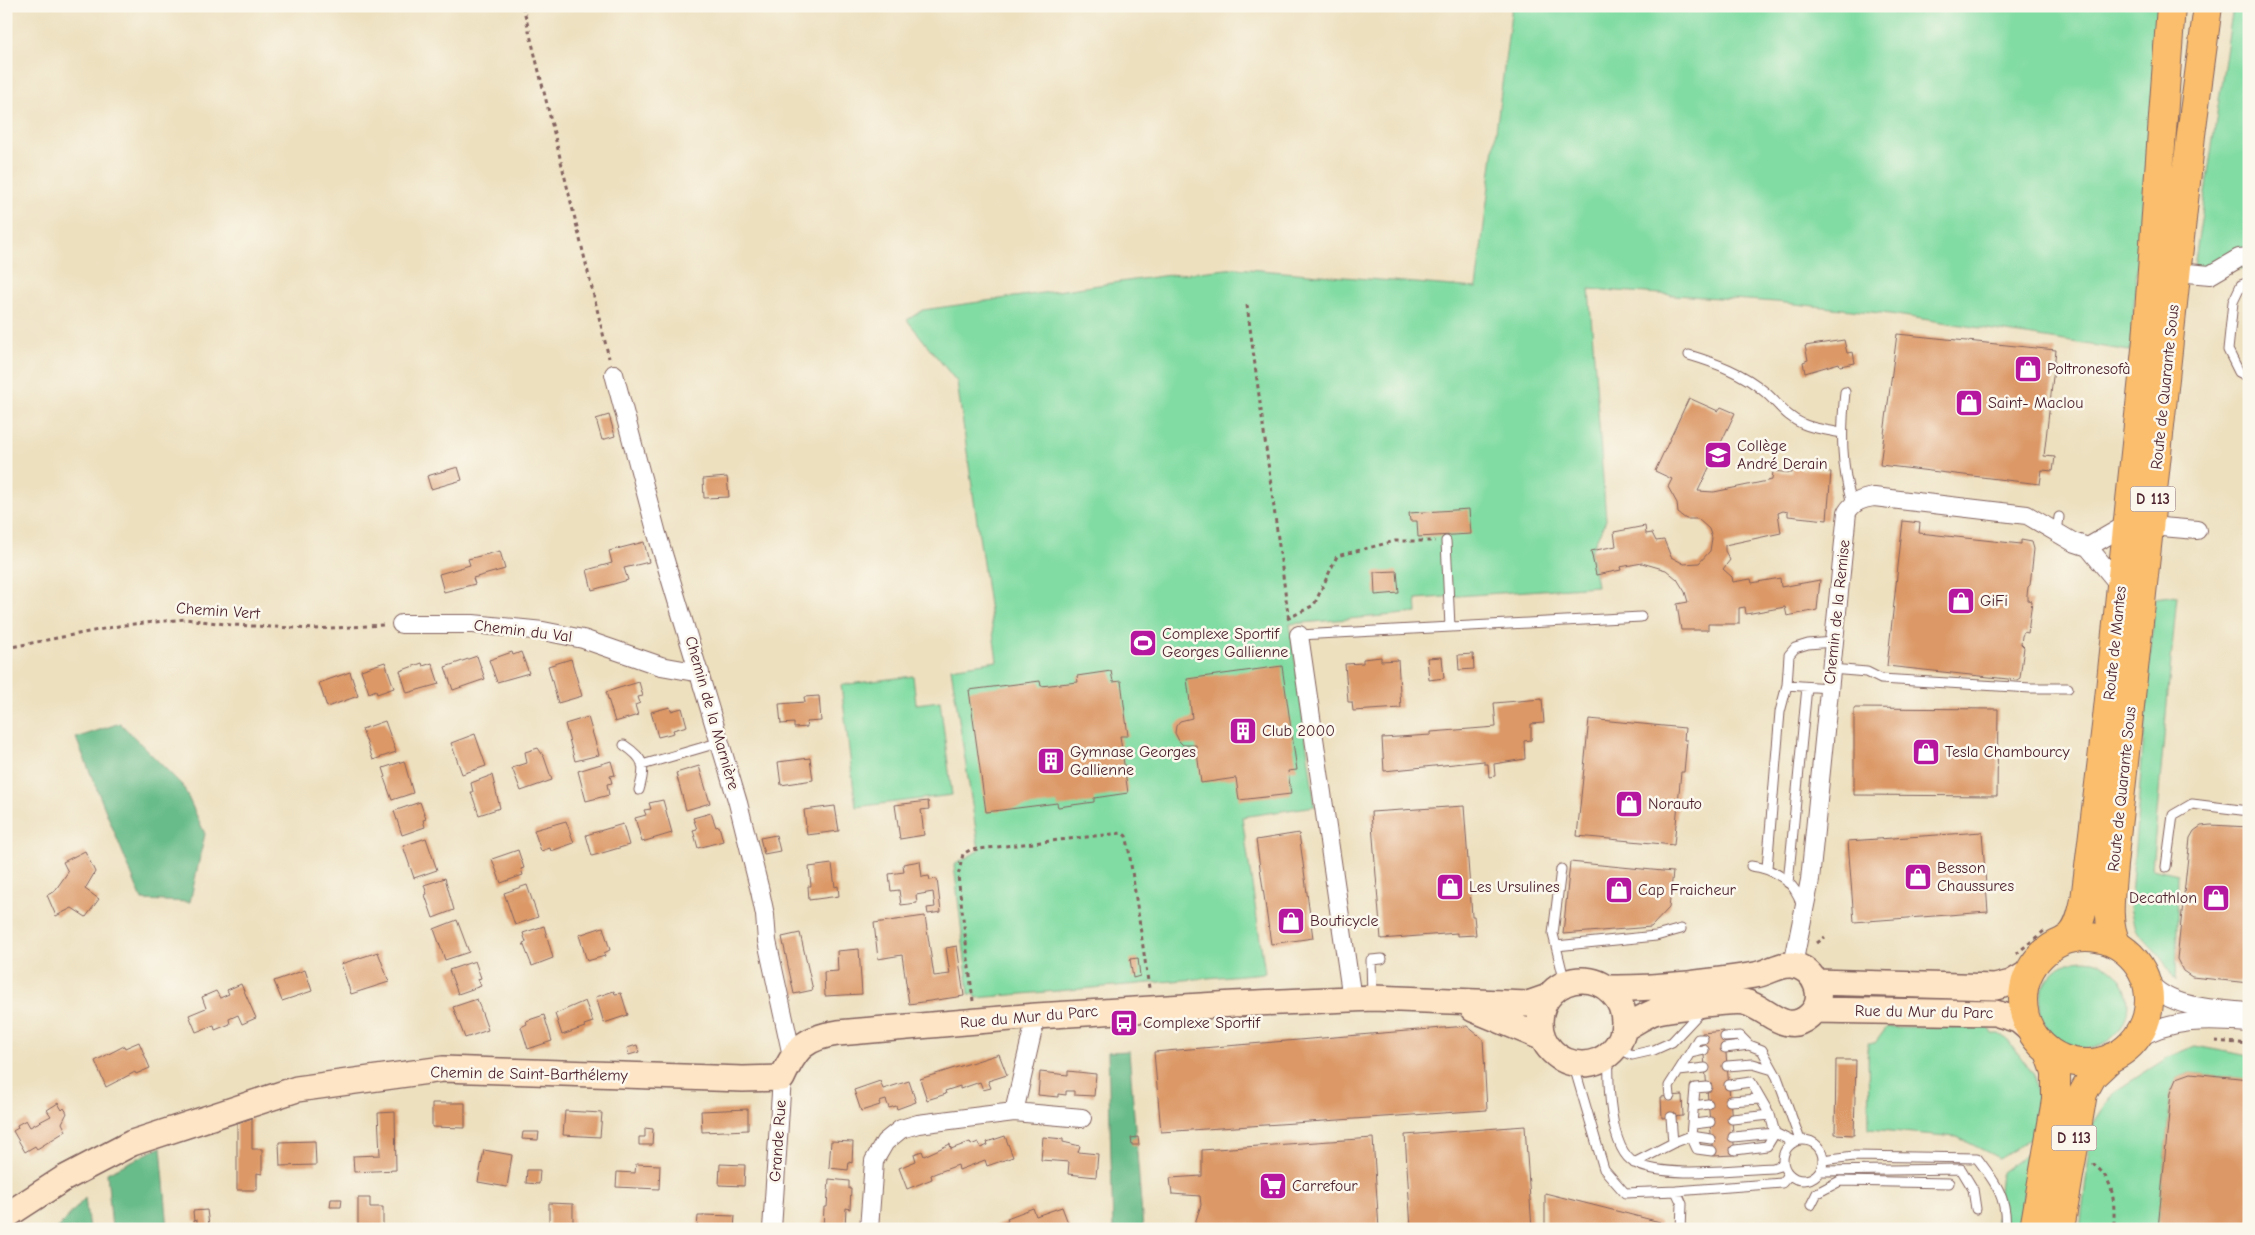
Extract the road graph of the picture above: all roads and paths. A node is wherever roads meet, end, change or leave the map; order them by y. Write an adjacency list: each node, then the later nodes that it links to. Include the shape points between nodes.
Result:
1 (523, 6): 12 (path)
2 (2171, 6): 5 (main road, Route de Quarante Sous / D 113)
3 (2182, 6): 5 (main road, Route de Quarante Sous / D 113)
4 (2209, 6): 7 (main road, Route de Quarante Sous / D 113)
5 (2155, 238): 10 (main road, Route de Quarante Sous / D 113)
6 (2249, 257): 7 (street, via 2240,258 2210,275)
7 (2177, 272): 17 (main road, Route de Quarante Sous / D 113)
8 (2249, 282): 13 (lane, via 2241,285 2233,302 2228,350 2239,372)
9 (1246, 305): 23 (path)
10 (2147, 340): 17 (main road, Route de Mantes / D 113)
11 (1689, 355): 15 (lane, via 1720,365 1746,379 1782,411 1803,424)
12 (614, 374): 30 (street, Chemin de la Marnière, via 657,534)
13 (2249, 377)
14 (1845, 392): 15 (lane)
15 (1841, 433): 16 (lane, via 1845,481)
16 (1852, 504): 20 (street, via 1874,497 2027,515 2058,525 2073,542); 27 (street, Chemin de la Remise, via 1847,512)
17 (2138, 526): 18 (street); 20 (street); 21 (main road, Route de Mantes / D 113); 50 (main road, Route de Quarante Sous / D 113, via 2111,896 2111,920)
18 (2197, 530)
19 (1446, 541): 23 (path, via 1395,541 1337,556 1314,605); 25 (lane)
20 (2088, 548): 21 (street)
21 (2121, 586): 48 (main road, Route de Mantes / D 113, via 2088,884 2077,926)
22 (1641, 617): 25 (lane)
23 (1287, 620): 26 (path)
24 (401, 624): 28 (path, Chemin Vert, via 315,629 186,619 124,625); 30 (street, Chemin du Val, via 473,624 544,631 583,639 660,666)
25 (1450, 627): 26 (lane)
26 (1299, 635): 59 (street)
27 (1834, 642): 29 (street, Chemin de la Remise); 31 (lane, via 1795,648 1789,655)
28 (6, 648)
29 (1831, 669): 33 (street, Chemin de la Remise); 34 (lane, via 1867,672 1881,679)
30 (700, 673): 35 (street, Chemin de la Marnière)
31 (1787, 685): 32 (lane); 42 (lane, via 1780,712)
32 (1807, 687): 33 (lane); 44 (lane)
33 (1829, 688): 45 (street, Chemin de la Remise, via 1810,880)
34 (2068, 688)
35 (720, 742): 37 (lane); 81 (street, Chemin de la Marnière, via 760,891 767,941)
36 (624, 745): 37 (lane, via 640,756)
37 (642, 765): 38 (lane, via 644,772)
38 (639, 790)
39 (2249, 810): 41 (lane, via 2192,804 2173,815)
40 (1751, 866): 42 (lane)
41 (2166, 867)
42 (1766, 868): 44 (lane)
43 (1561, 869): 51 (lane, via 1553,934)
44 (1788, 883): 45 (lane, via 1796,890)
45 (1803, 912): 53 (street, Chemin de la Remise)
46 (1681, 929): 51 (lane, via 1656,936)
47 (1825, 937): 49 (path)
48 (2065, 940): 50 (main road, via 2092,937); 55 (main road, via 2046,950)
49 (1817, 943)
50 (2127, 944): 54 (path); 54 (main road, via 2136,962)
51 (1556, 946): 58 (lane)
52 (1382, 959): 59 (lane, via 1371,960)
53 (1793, 966): 56 (street, via 1805,970); 57 (street, via 1756,975)
54 (2148, 969): 64 (street, via 2148,982 2160,993 2190,1005); 72 (main road, via 2148,1009)
55 (2028, 973): 56 (street, Rue du Mur du Parc, via 2011,983 1995,987); 68 (main road, via 2022,1002)
56 (1816, 982): 63 (street, via 1818,996)
57 (1608, 988): 58 (street, via 1587,980); 74 (street, via 1621,1006)
58 (1556, 990): 60 (street, Rue du Mur du Parc, via 1528,1004); 70 (street, via 1542,1010)
59 (1362, 999): 60 (street, Rue du Mur du Parc); 62 (street, Rue du Mur du Parc)
60 (1452, 1001): 70 (street, Rue du Mur du Parc)
61 (1707, 1005): 63 (street, via 1754,1004 1778,1021 1788,1023 1801,1021); 74 (street, via 1653,1013); 74 (lane, via 1672,1042 1654,1050 1632,1055)
62 (1150, 1008): 65 (street, Rue du Mur du Parc); 66 (path, via 1128,844 1122,833 970,850 963,854 958,876)
63 (1814, 1010): 68 (street, Rue du Mur du Parc, via 1995,1013 2010,1016)
64 (2249, 1012)
65 (1036, 1016): 66 (street, Rue du Mur du Parc); 96 (street)
66 (975, 1022): 81 (street, Rue du Mur du Parc, via 819,1036 808,1041)
67 (2249, 1023): 72 (street, via 2188,1021 2152,1030)
68 (2030, 1030): 80 (main road)
69 (1724, 1037): 76 (lane, via 1740,1036)
70 (1543, 1038): 83 (street, via 1560,1058)
71 (1703, 1039): 79 (lane, via 1698,1039)
72 (2135, 1040): 82 (main road)
73 (2212, 1040): 75 (path)
74 (1616, 1043): 83 (street, via 1592,1063); 113 (lane, via 1608,1080 1615,1130 1623,1151)
75 (2249, 1044)
76 (1749, 1045): 77 (lane); 86 (lane, via 1762,1050)
77 (1725, 1048)
78 (1704, 1050): 79 (lane)
79 (1690, 1052): 87 (lane)
80 (2050, 1052): 82 (main road, via 2084,1064); 126 (main road, D 113, via 2057,1091)
81 (792, 1056): 88 (street, Grande Rue)
82 (2112, 1057): 127 (main road, D 113, via 2087,1083 2080,1103)
83 (1573, 1063): 118 (lane, via 1604,1169 1625,1193)
84 (1727, 1066): 86 (lane, via 1753,1064)
85 (1705, 1068): 87 (lane)
86 (1773, 1070): 107 (lane)
87 (1679, 1071): 91 (lane, via 1669,1086)
88 (782, 1078): 121 (street, Chemin de Saint-Barthélemy, via 443,1069 297,1089 132,1143 63,1179); 122 (street, Grande Rue)
89 (1729, 1085): 92 (lane, via 1750,1082)
90 (1707, 1087): 95 (lane, via 1695,1088)
91 (1670, 1096)
92 (1760, 1099): 93 (lane); 97 (lane)
93 (1730, 1101)
94 (1708, 1104): 95 (lane)
95 (1694, 1106): 102 (lane)
96 (1014, 1112): 98 (street); 123 (street, via 901,1129 885,1142 874,1161)
97 (1770, 1115): 100 (lane); 103 (lane)
98 (1082, 1118)
99 (1671, 1118): 108 (lane)
100 (1732, 1119)
101 (1710, 1122): 102 (lane)
102 (1694, 1124): 104 (lane)
103 (1775, 1133): 105 (lane); 107 (lane); 109 (lane, via 1767,1146)
104 (1691, 1136): 106 (lane); 108 (lane); 110 (lane, via 1697,1148)
105 (1734, 1137)
106 (1711, 1139)
107 (1797, 1141): 112 (lane, via 1807,1140 1819,1147); 114 (lane, via 1784,1152)
108 (1673, 1143): 113 (lane)
109 (1735, 1150)
110 (1712, 1151)
111 (2094, 1156): 128 (path, via 2094,1165 2105,1173 2114,1199)
112 (1823, 1160): 115 (lane); 125 (lane, via 1854,1156 1977,1158 1996,1184 2007,1212)
113 (1634, 1163): 114 (lane, via 1664,1171)
114 (1783, 1165): 116 (lane)
115 (1821, 1171): 116 (lane, via 1801,1181); 120 (lane, via 1962,1169 1973,1189)
116 (1789, 1175): 118 (lane, via 1782,1182)
117 (1949, 1183): 119 (lane, via 1840,1181 1817,1193)
118 (1676, 1191): 124 (lane, via 1682,1204)
119 (1811, 1205)
120 (1976, 1209)
121 (6, 1216)
122 (772, 1229)
123 (869, 1229)
124 (1682, 1229)
125 (2005, 1229)
126 (2034, 1229)
127 (2060, 1229)
128 (2114, 1229)

